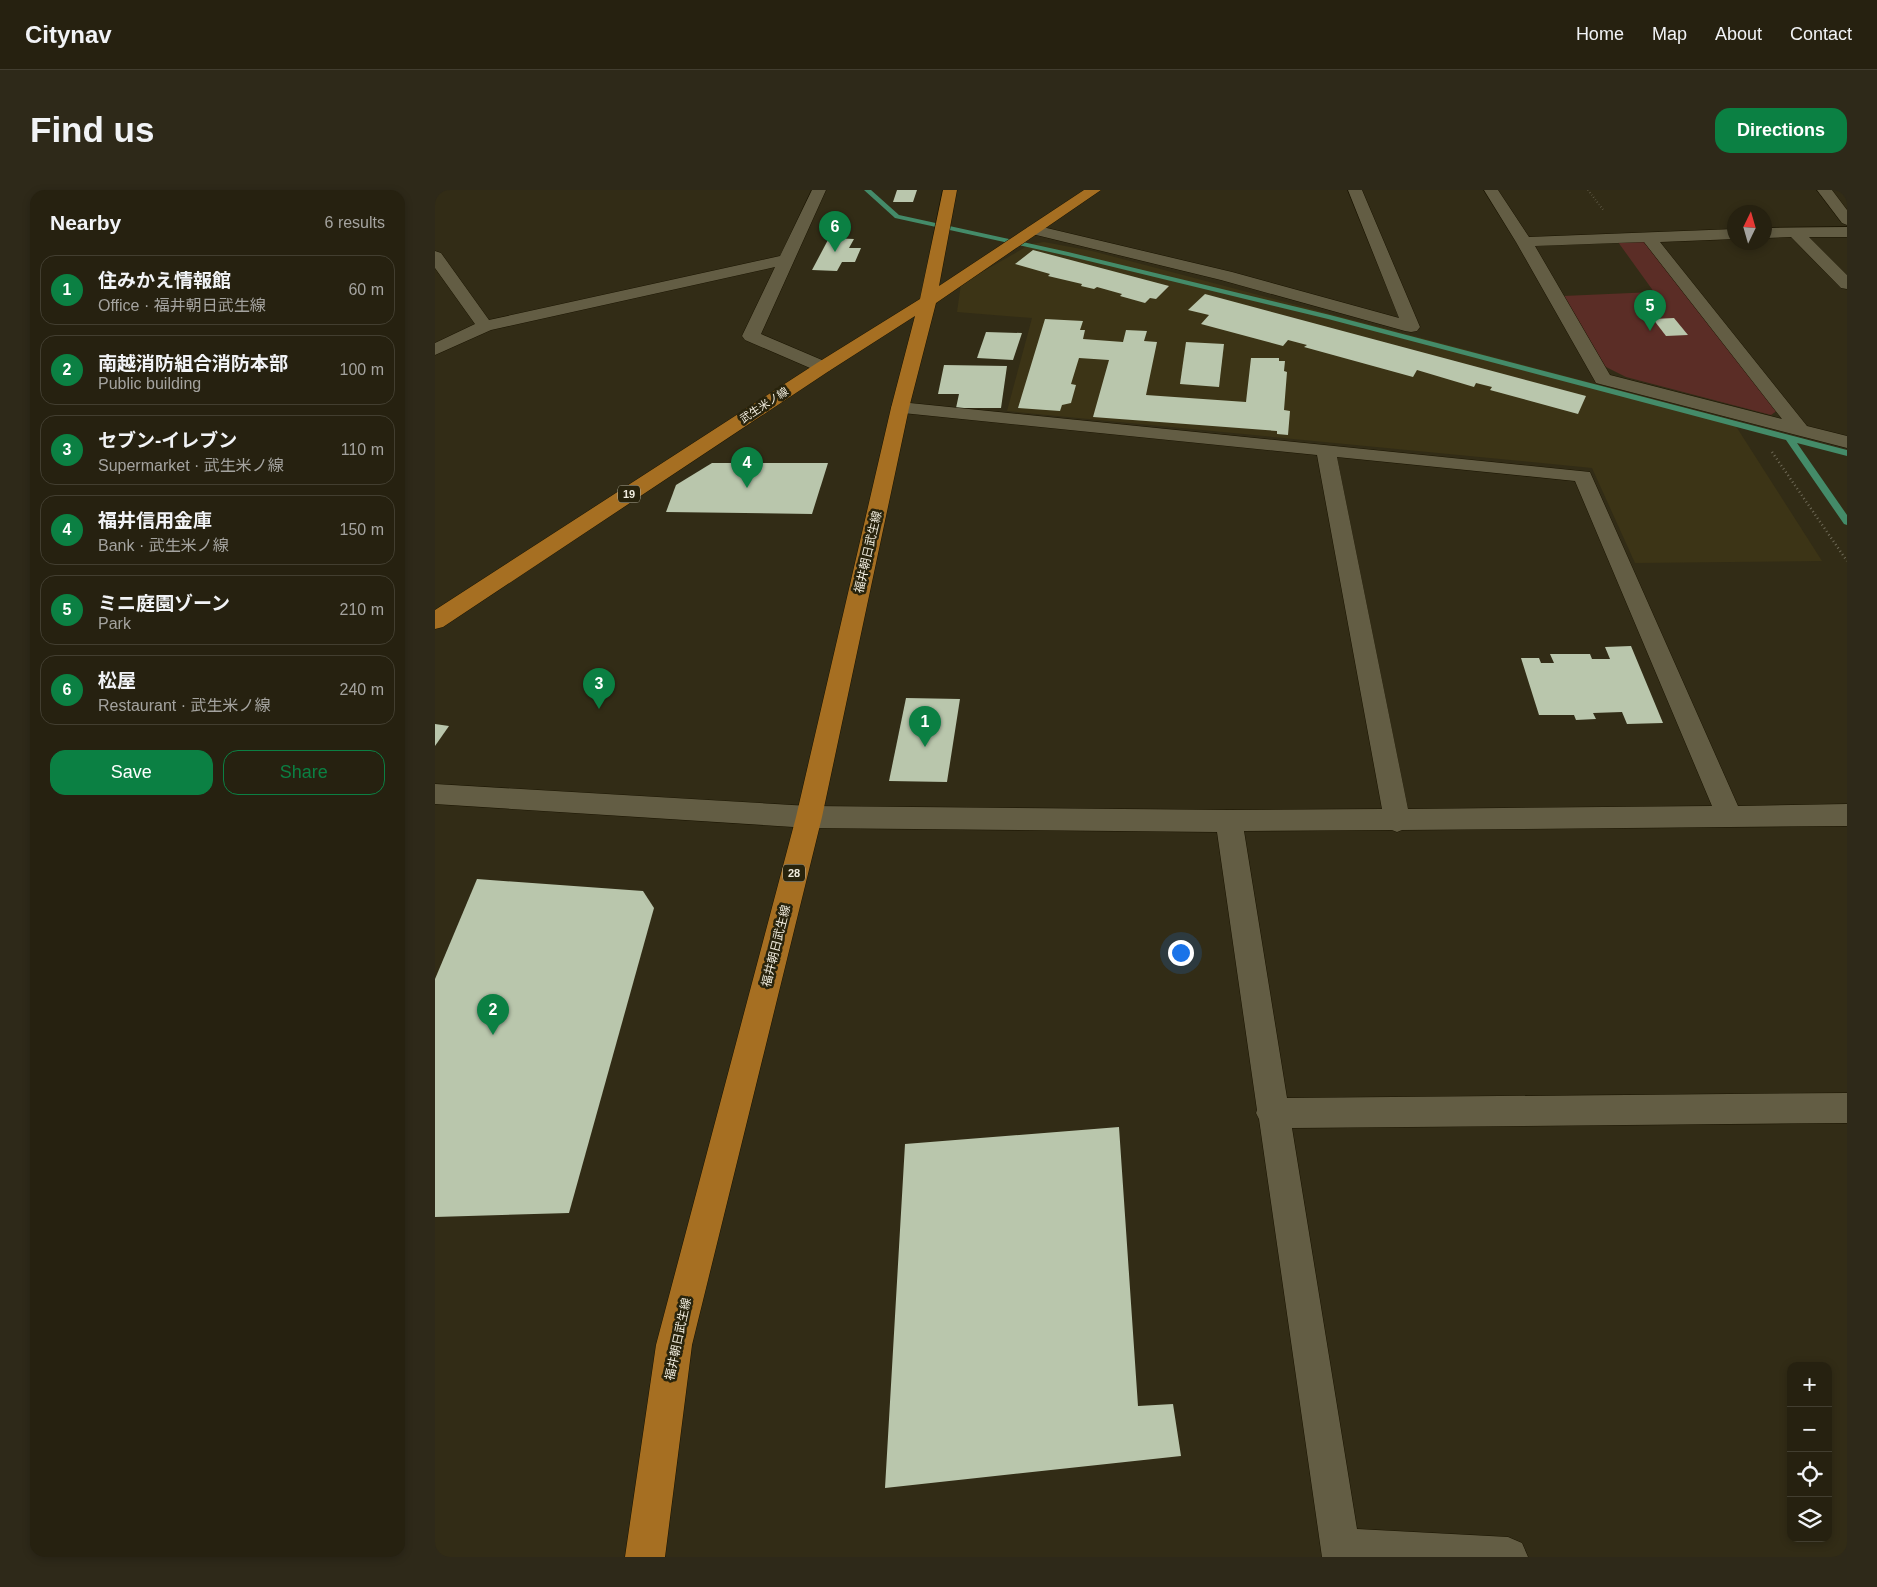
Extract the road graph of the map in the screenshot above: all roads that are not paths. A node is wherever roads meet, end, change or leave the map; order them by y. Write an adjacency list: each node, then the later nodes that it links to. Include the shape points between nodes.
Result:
1 (819, 190): 16 (street)
2 (950, 190): 18 (main road, 福井朝日武生線 / 28)
3 (1094, 190): 8 (main road, 武生米ノ線 / 19)
4 (1355, 190): 8 (street, via 1411,327 1226,276)
5 (1491, 190): 14 (street)
6 (1823, 190): 7 (street)
7 (1847, 220)
8 (1035, 230): 18 (main road, 武生米ノ線 / 19)
9 (1795, 232): 10 (street); 11 (street); 17 (street)
10 (1847, 232)
11 (1772, 233)
12 (1727, 234): 13 (street)
13 (1649, 238): 14 (street); 23 (street)
14 (1524, 242): 23 (street, via 1603,379)
15 (435, 256): 19 (street)
16 (788, 259): 19 (street); 21 (street, via 751,336)
17 (1847, 284)
18 (928, 301): 21 (main road, 武生米ノ線 / 19); 22 (main road, 福井朝日武生線 / 28)
19 (485, 326): 20 (street)
20 (435, 350)
21 (823, 367): 26 (main road, 武生米ノ線 / 19)
22 (900, 408): 25 (street); 30 (main road, 福井朝日武生線 / 28)
23 (1800, 430): 24 (street)
24 (1847, 442)
25 (1325, 452): 29 (street, via 1583,476); 32 (street)
26 (435, 621)
27 (435, 794): 30 (street)
28 (1847, 815): 29 (street)
29 (1730, 816): 32 (street)
30 (809, 817): 31 (street); 36 (main road, 福井朝日武生線 / 28, via 674,1345)
31 (1229, 821): 32 (street); 34 (street)
32 (1397, 821)
33 (1847, 1108): 34 (street)
34 (1272, 1113): 35 (street)
35 (1341, 1553): 37 (street)
36 (645, 1557)
37 (1508, 1557)

